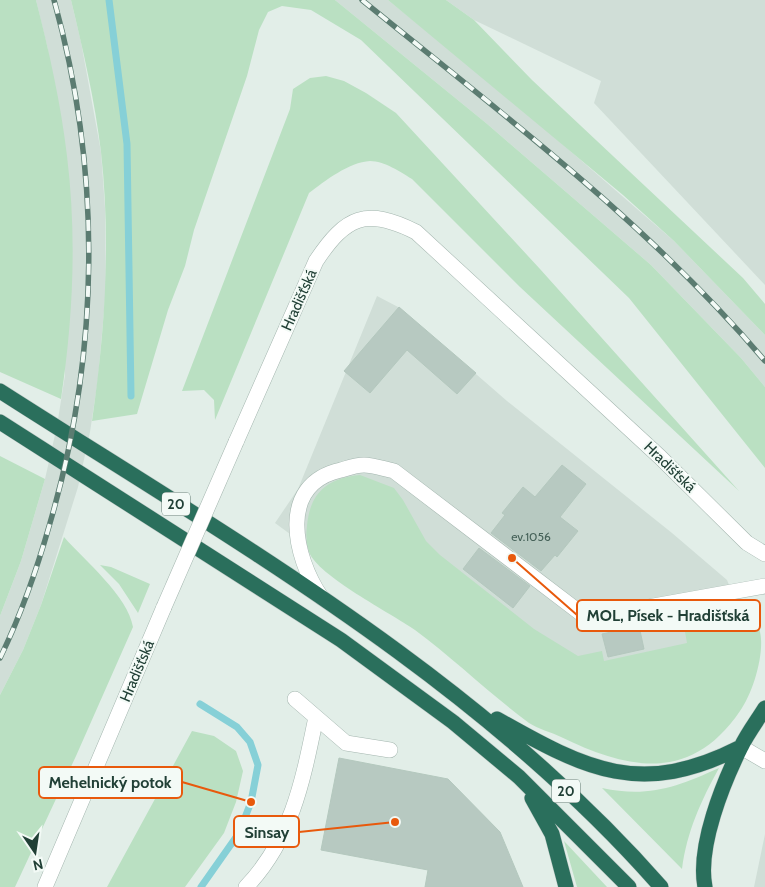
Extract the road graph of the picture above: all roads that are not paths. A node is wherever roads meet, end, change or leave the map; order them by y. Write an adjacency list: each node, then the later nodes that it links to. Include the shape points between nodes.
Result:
1 (0, 391): 5 (highway, 20)
2 (0, 422): 13 (highway, 20, via 341,640 452,722)
3 (765, 554): 14 (street, Hradišťská, bridge, via 747,543 660,457 416,232 382,218 364,218 348,225 332,236 316,261)
4 (765, 586): 5 (street, via 587,618 394,471 363,465 330,472 311,484 299,503 296,532 299,550 304,567)
5 (321, 597): 7 (highway, 20)
6 (294, 699): 9 (street)
7 (465, 702): 10 (highway, via 552,751 610,771 632,774 671,771 708,762); 18 (highway, 20, via 539,765)
8 (765, 708): 10 (highway)
9 (316, 717): 11 (street, via 346,743); 15 (street, via 300,794 290,820 258,875)
10 (741, 746): 12 (street); 19 (highway, via 707,836 703,862)
11 (390, 750)
12 (765, 762)
13 (519, 777): 16 (highway, via 552,834); 17 (highway, 20)
14 (45, 887)
15 (246, 887)
16 (566, 887)
17 (629, 887)
18 (661, 887)
19 (705, 887)

